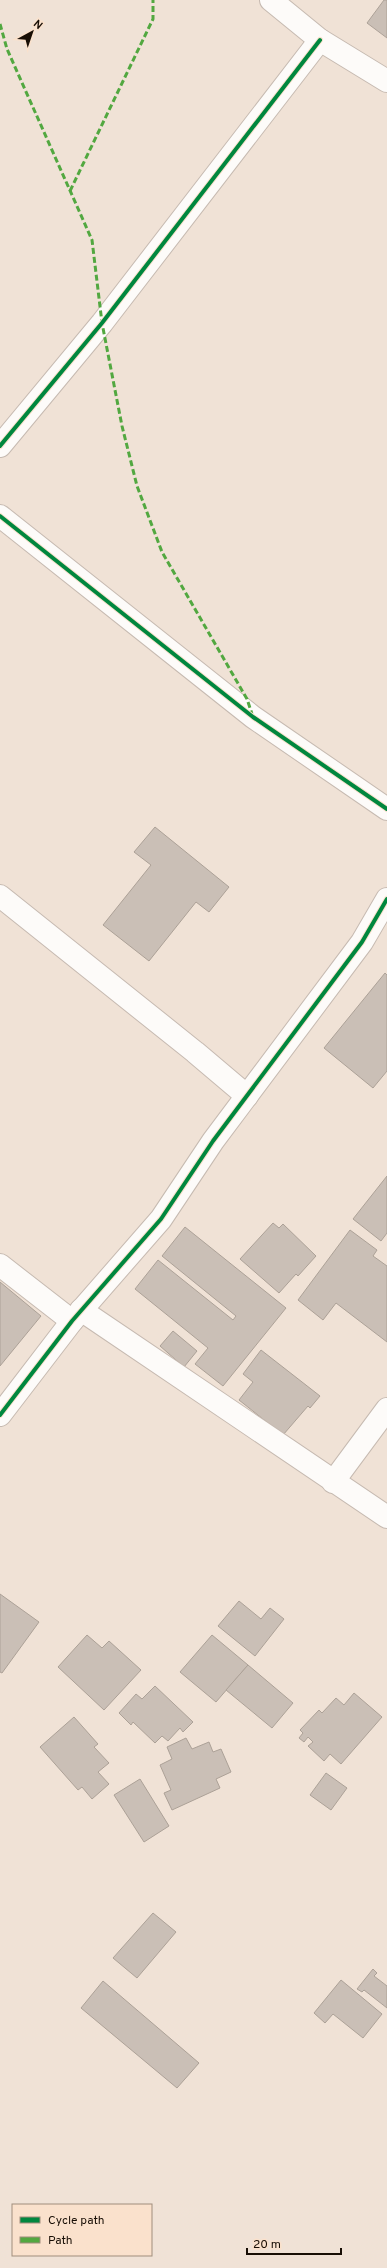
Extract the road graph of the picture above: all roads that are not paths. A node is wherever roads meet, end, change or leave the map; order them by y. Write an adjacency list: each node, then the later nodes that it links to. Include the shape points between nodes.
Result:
1 (271, 0): 2 (street)
2 (320, 40): 3 (street); 4 (street, via 102,323)
3 (387, 81)
4 (0, 446)
5 (0, 516): 6 (street, via 253,717)
6 (387, 809)
7 (0, 896): 9 (street)
8 (387, 899): 9 (street, via 362,942)
9 (247, 1096): 11 (street, via 161,1219)
10 (0, 1265): 11 (street)
11 (76, 1315): 13 (street); 14 (street)
12 (387, 1409): 14 (street)
13 (0, 1415)
14 (333, 1482): 15 (street)
15 (387, 1517)

